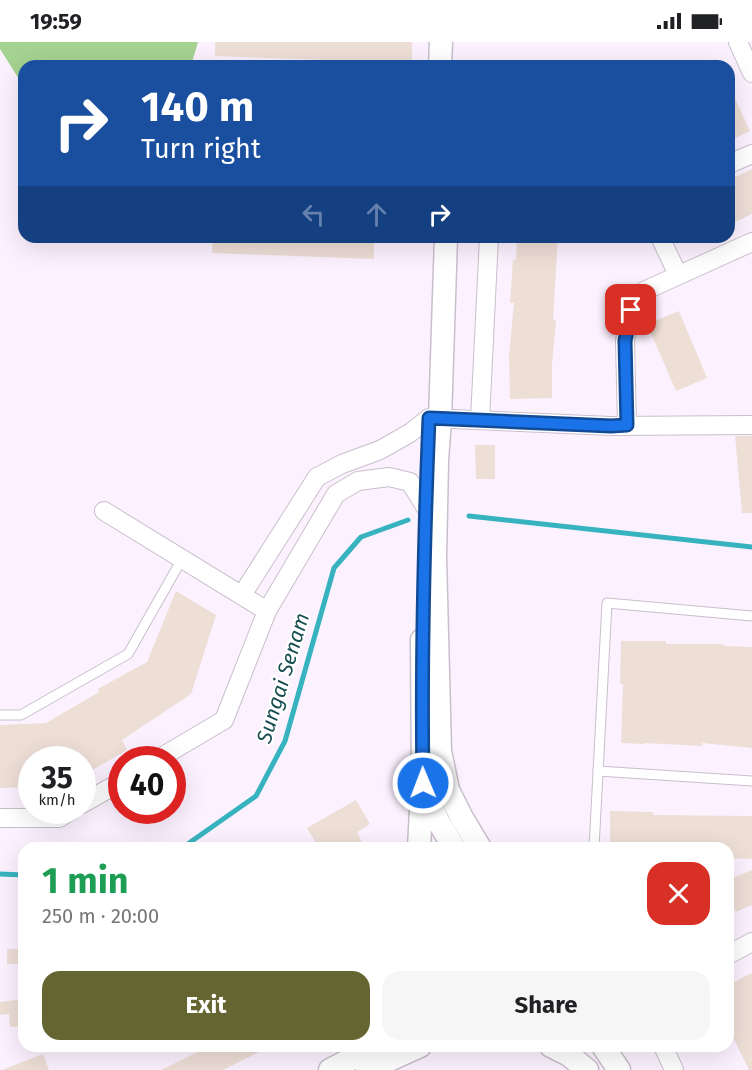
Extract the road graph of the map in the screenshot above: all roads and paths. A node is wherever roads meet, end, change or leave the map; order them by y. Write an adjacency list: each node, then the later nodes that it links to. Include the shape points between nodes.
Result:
1 (441, 42): 4 (street)
2 (454, 42): 5 (street)
3 (738, 42): 6 (street)
4 (440, 60)
5 (453, 60)
6 (752, 73)
7 (752, 154): 8 (street)
8 (735, 161)
9 (435, 243): 15 (street)
10 (447, 243): 15 (street)
11 (489, 243): 16 (street)
12 (663, 243): 14 (street)
13 (750, 248): 14 (street)
14 (678, 275): 17 (street, via 644,291 631,310 625,341)
15 (435, 418): 16 (street); 19 (street); 22 (street, via 380,450 316,477); 30 (street, via 436,638 440,751)
16 (480, 420): 17 (street)
17 (627, 425): 18 (street)
18 (752, 425)
19 (426, 508): 23 (street, via 410,482 389,477 358,481 336,494); 29 (street)
20 (104, 511): 21 (street)
21 (183, 559): 22 (street); 25 (lane, via 128,654 21,715)
22 (242, 596): 23 (street)
23 (267, 611): 26 (street, via 224,720)
24 (752, 616): 27 (lane, via 607,603)
25 (0, 715)
26 (180, 746)
27 (598, 771): 28 (lane); 37 (lane)
28 (752, 781)
29 (423, 783): 33 (street); 34 (street)
30 (448, 788): 35 (street, via 452,820); 36 (street)
31 (0, 818): 32 (street)
32 (18, 818)
33 (419, 842)
34 (450, 842)
35 (465, 842)
36 (476, 842)
37 (594, 842)
38 (752, 942): 39 (street)
39 (734, 952)
40 (396, 1052): 45 (street)
41 (563, 1052): 47 (street)
42 (576, 1052): 47 (street)
43 (606, 1052): 48 (street)
44 (666, 1052): 49 (street)
45 (372, 1058): 46 (street)
46 (330, 1070)
47 (587, 1070)
48 (619, 1070)
49 (674, 1070)

